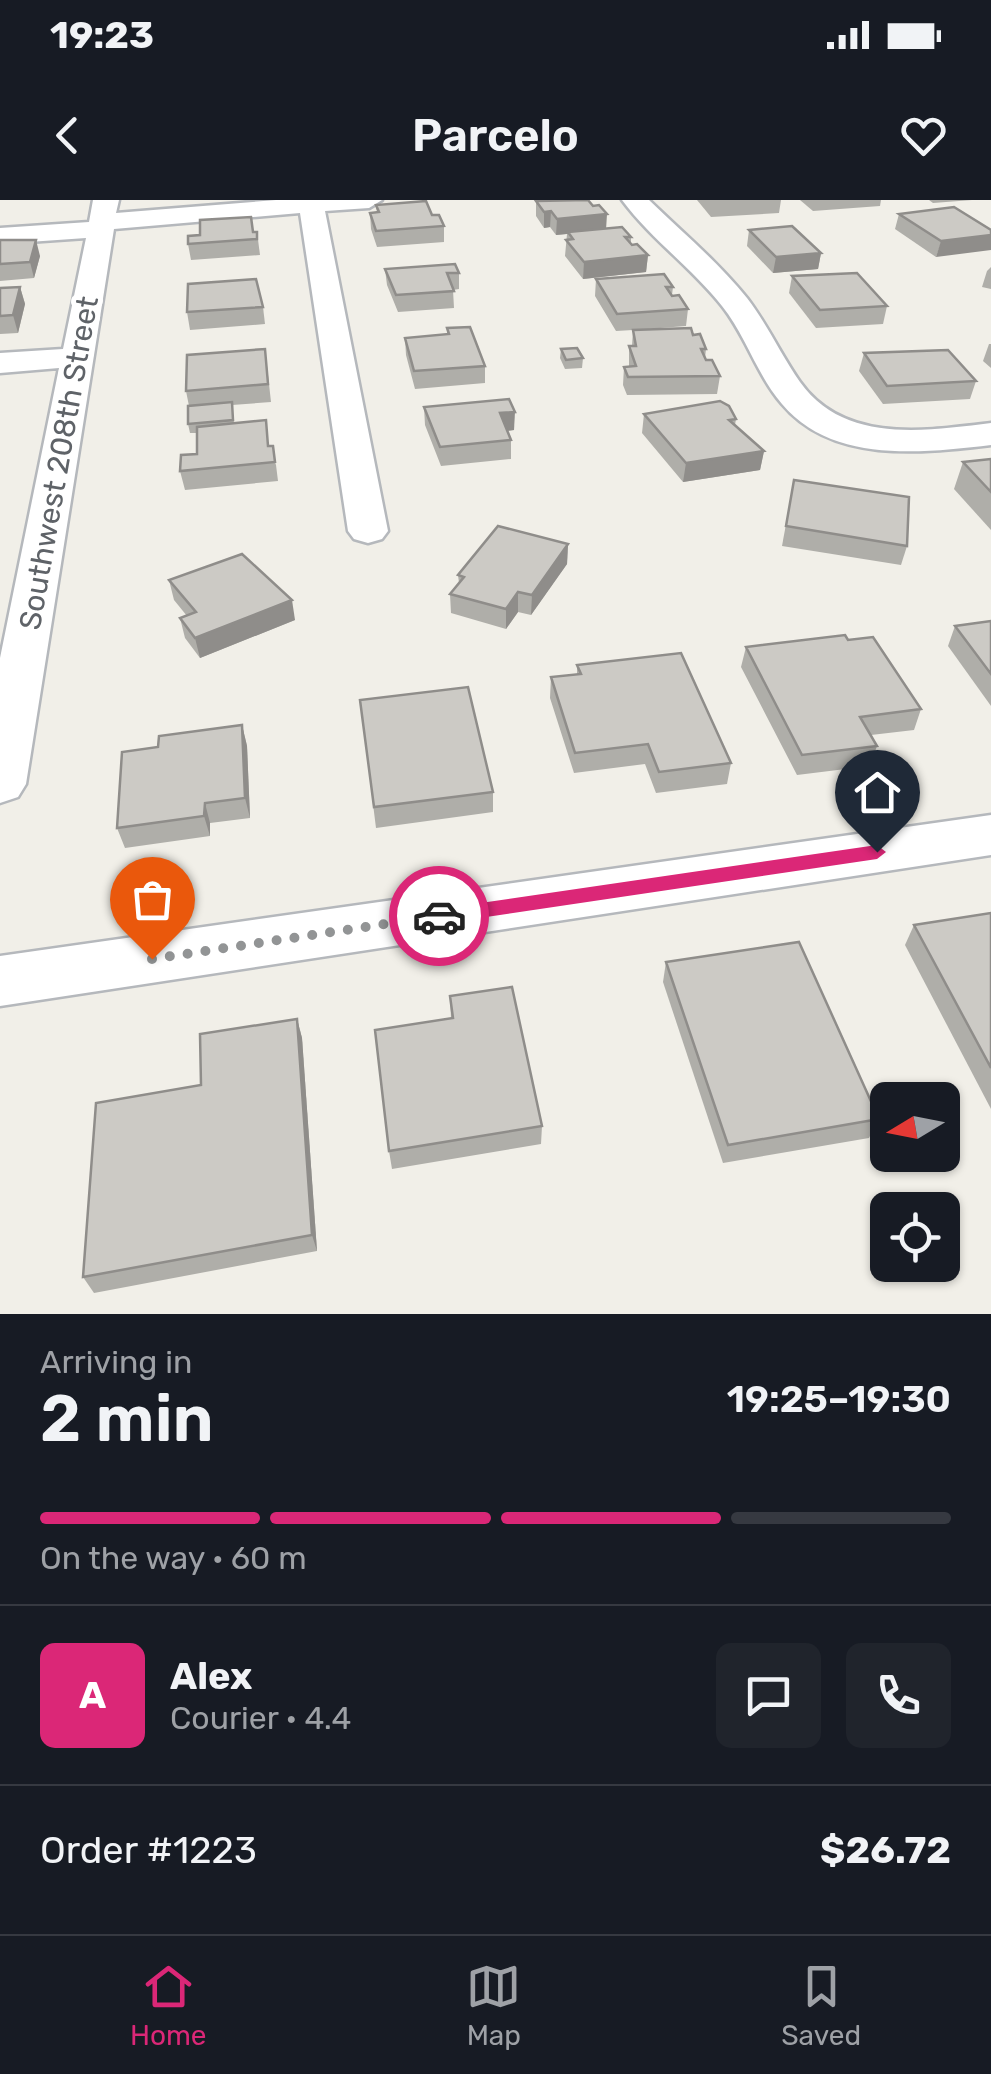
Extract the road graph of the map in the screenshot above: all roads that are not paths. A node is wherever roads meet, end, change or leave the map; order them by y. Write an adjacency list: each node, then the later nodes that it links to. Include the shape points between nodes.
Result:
1 (369, 200): 3 (street)
2 (635, 200): 8 (street, via 737,304 800,404 825,423 916,441)
3 (311, 204): 4 (street); 9 (street)
4 (103, 217): 5 (street); 6 (street, Southwest 208th Street)
5 (0, 236)
6 (78, 357): 7 (street); 10 (street, Southwest 208th Street)
7 (0, 363)
8 (991, 434)
9 (368, 532)
10 (44, 554): 11 (street); 12 (street, Southwest 208th Street)
11 (0, 558)
12 (0, 784)
13 (991, 835): 14 (street)
14 (0, 981)

